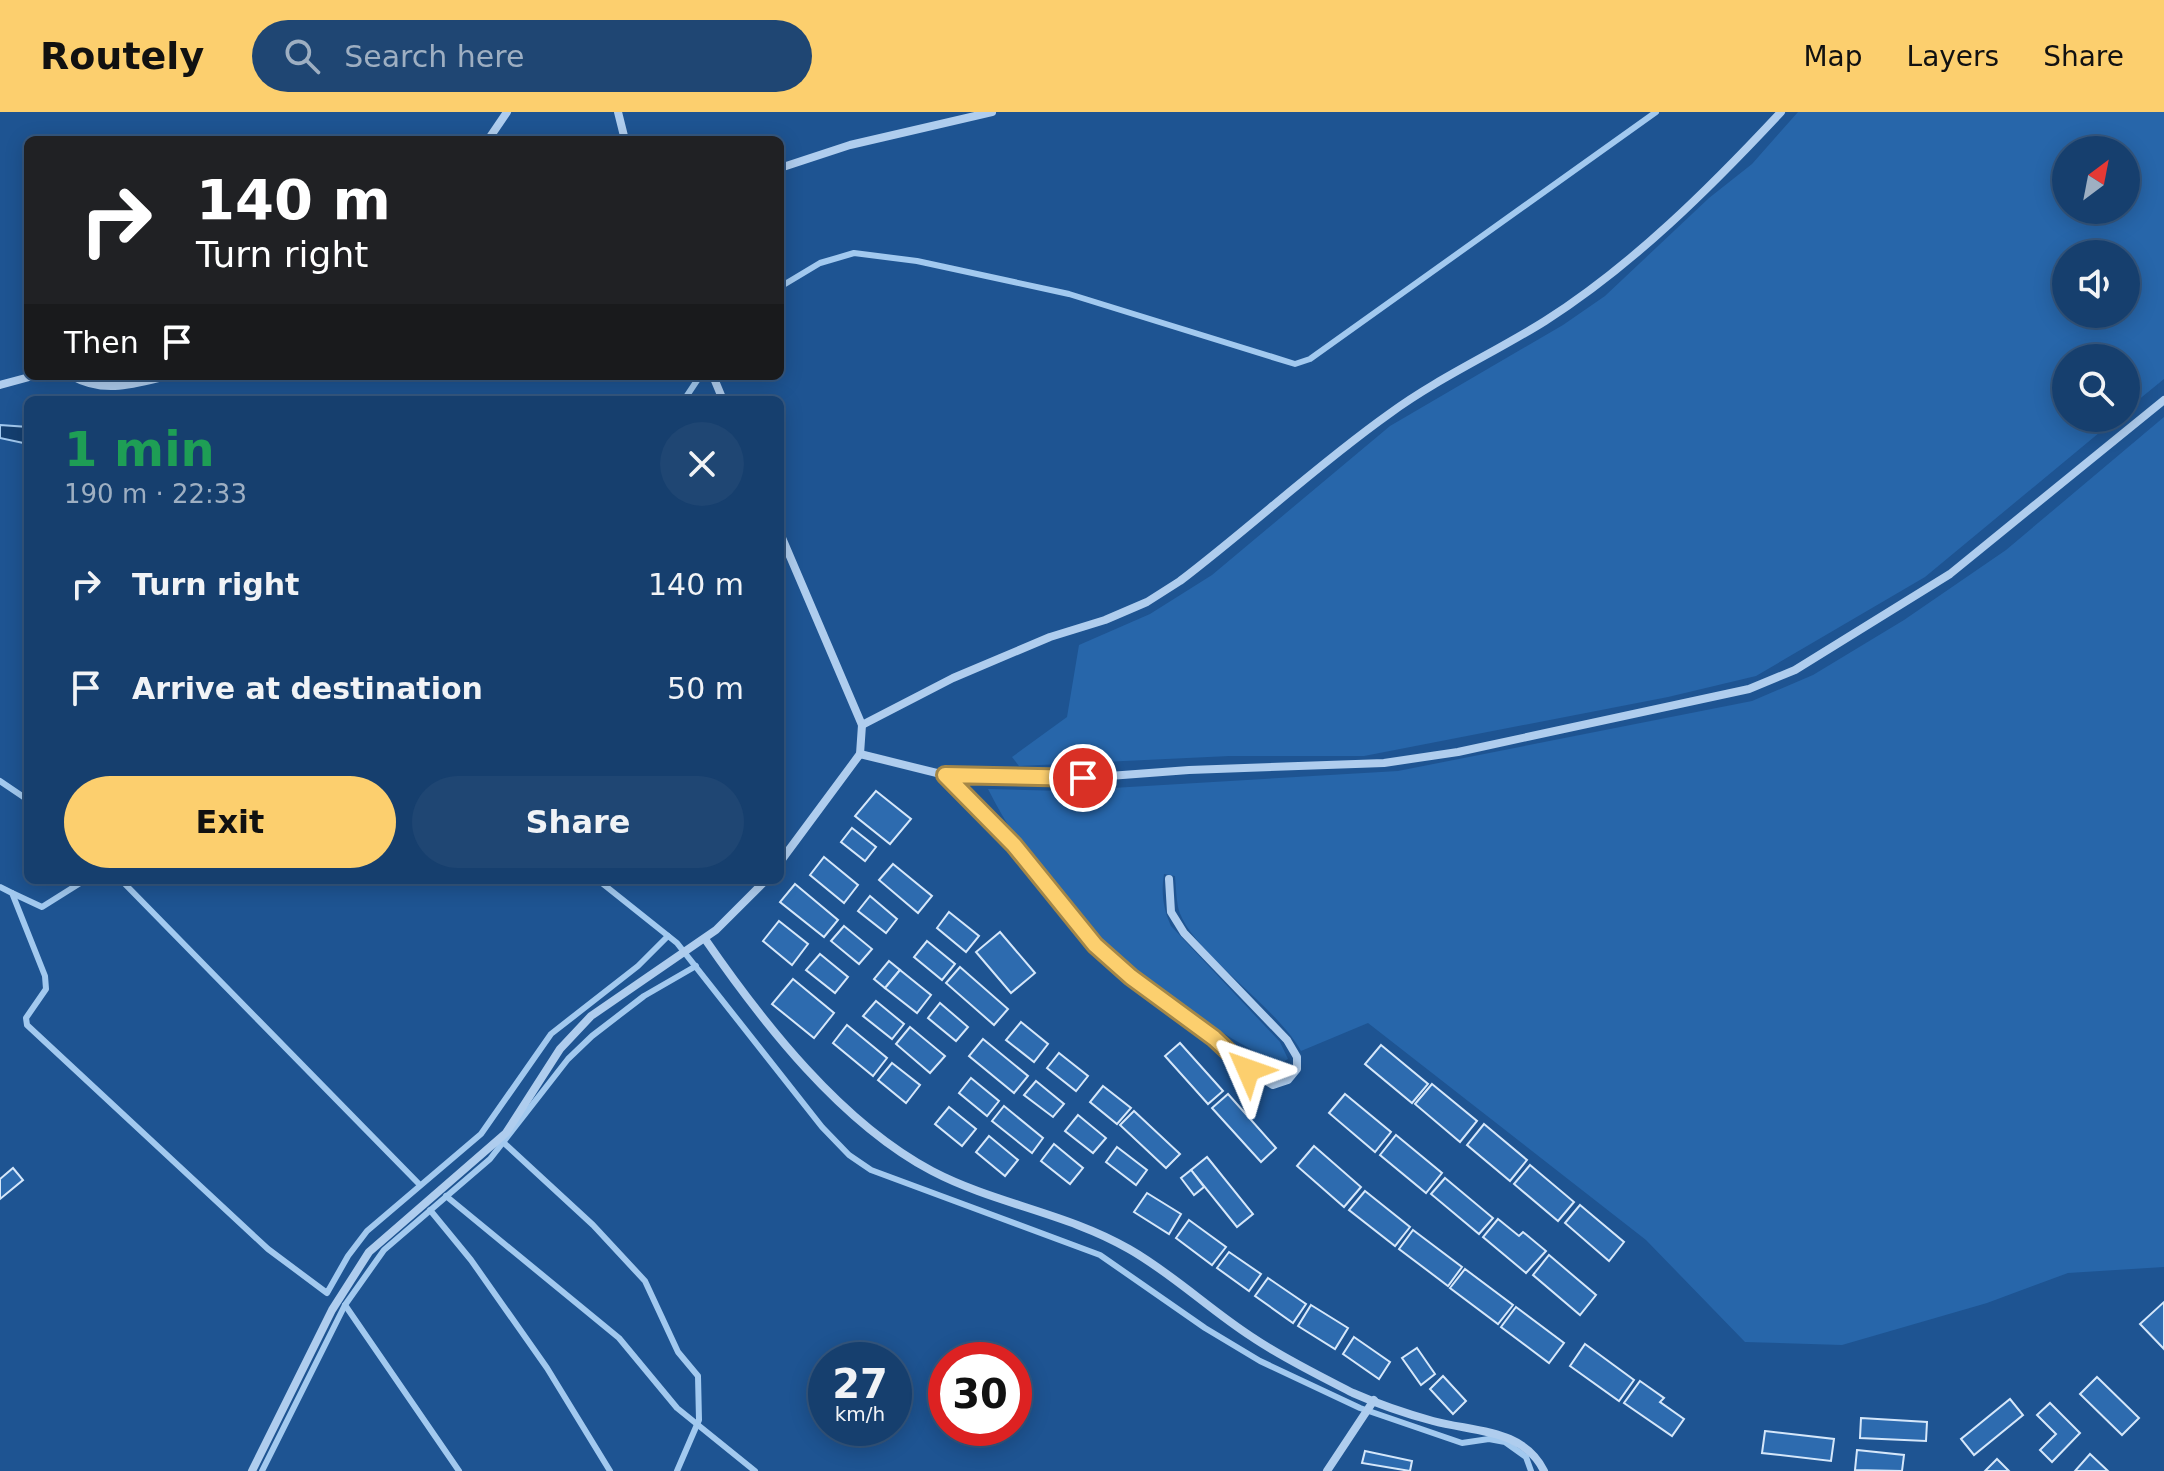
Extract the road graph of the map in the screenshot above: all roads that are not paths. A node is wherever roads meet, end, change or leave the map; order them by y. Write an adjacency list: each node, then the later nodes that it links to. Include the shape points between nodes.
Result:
1 (507, 112): 5 (street)
2 (618, 112): 6 (street)
3 (992, 112): 7 (street, via 850,145)
4 (1781, 112): 14 (street, via 1617,269 1544,322 1387,415 1180,581 1147,602 953,678)
5 (491, 136)
6 (624, 136)
7 (784, 167)
8 (24, 378): 11 (street)
9 (80, 380): 10 (street, via 108,387)
10 (146, 380)
11 (0, 385)
12 (2164, 400): 16 (street, via 1950,574 1765,685 1458,752 1384,763 1056,780)
13 (784, 542): 14 (street)
14 (862, 725): 15 (street)
15 (860, 754): 16 (street); 17 (street)
16 (945, 775): 18 (street, via 1014,845 1095,945 1263,1081 1273,1085 1288,1080 1297,1069 1297,1057 1287,1040 1184,933 1171,912)
17 (784, 857)
18 (1169, 879)
19 (763, 884): 20 (street)
20 (705, 939): 21 (street, via 742,993 866,1126 932,1171 1069,1220 1130,1249 1254,1338); 22 (street, via 573,1033 506,1133 369,1252 332,1310)
21 (1373, 1402): 23 (street); 24 (street, via 1524,1445)
22 (252, 1471)
23 (1327, 1471)
24 (1544, 1471)

